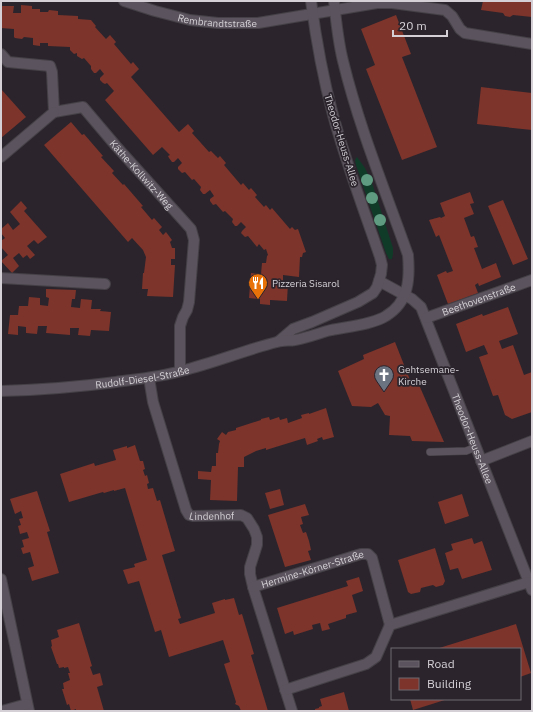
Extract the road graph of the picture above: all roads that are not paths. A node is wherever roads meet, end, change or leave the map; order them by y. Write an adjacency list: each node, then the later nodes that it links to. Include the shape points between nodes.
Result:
1 (124, 1): 4 (street, Rembrandtstraße, via 190,20 211,22 258,23)
2 (311, 1): 4 (street, Theodor-Heuss-Allee)
3 (334, 5): 4 (street); 5 (street, via 392,3 445,10 465,33); 13 (street, via 343,60 355,106 408,255 408,285)
4 (313, 14): 11 (street, Theodor-Heuss-Allee, via 333,114 381,261)
5 (532, 44)
6 (1, 54): 7 (street, via 8,62 50,66)
7 (50, 115): 8 (street); 16 (street, Käthe-Kollwitz-Weg, via 82,107 191,229 194,240 189,302 180,326)
8 (1, 157)
9 (1, 278): 12 (street)
10 (532, 280): 14 (street, Beethovenstraße)
11 (379, 281): 13 (street, Theodor-Heuss-Allee); 15 (street, Rudolf-Diesel-Straße, via 368,297 293,329)
12 (105, 284)
13 (405, 294): 14 (street, Theodor-Heuss-Allee, via 421,307); 15 (street, Rudolf-Diesel-Straße, via 395,308 377,320 296,340)
14 (426, 318): 20 (street, Theodor-Heuss-Allee)
15 (279, 341): 16 (street, Rudolf-Diesel-Straße)
16 (180, 371): 17 (street, Rudolf-Diesel-Straße)
17 (149, 378): 18 (street, Rudolf-Diesel-Straße, via 66,387); 25 (street, Lindenhof, via 153,402 189,515 240,515 247,518 254,529 257,545 250,567)
18 (1, 390)
19 (532, 441): 22 (street)
20 (476, 447): 21 (lane, via 466,451); 22 (street, Theodor-Heuss-Allee)
21 (430, 452)
22 (481, 461): 24 (street, Theodor-Heuss-Allee)
23 (1, 579): 28 (street)
24 (530, 586): 26 (street)
25 (253, 587): 26 (street, Hermine-Körner-Straße, via 368,554 372,558); 27 (street, Lindenhof)
26 (390, 625): 27 (street, via 376,657 366,664)
27 (285, 690): 30 (street, Lindenhof)
28 (28, 707): 29 (street)
29 (2, 711)
30 (292, 711)

